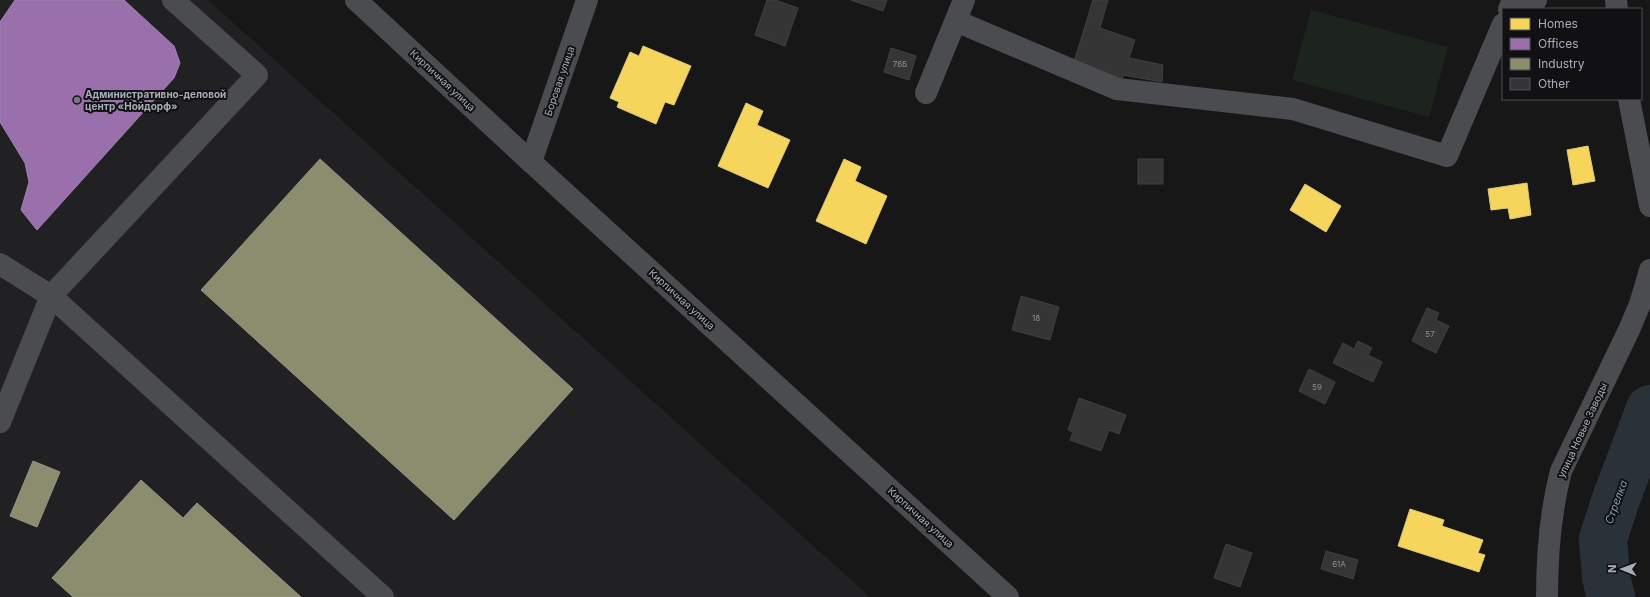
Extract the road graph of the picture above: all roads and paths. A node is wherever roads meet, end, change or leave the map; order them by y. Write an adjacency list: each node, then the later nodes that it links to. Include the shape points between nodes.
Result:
1 (173, 0): 15 (street, via 257,75)
2 (356, 0): 11 (street, Кирпичная улица)
3 (587, 0): 11 (street, Боровая улица)
4 (964, 0): 7 (street)
5 (1536, 0): 6 (street, via 1511,5)
6 (1510, 8)
7 (956, 21): 8 (street, via 1117,89 1293,108 1446,156); 9 (street)
8 (1502, 26)
9 (926, 93)
10 (1629, 100): 12 (street)
11 (531, 162): 18 (street, Кирпичная улица)
12 (1650, 206)
13 (0, 264): 15 (street)
14 (1650, 270): 19 (street, улица Новые Заводы, via 1630,330 1561,471 1549,528)
15 (51, 296): 16 (street); 17 (street)
16 (0, 422)
17 (382, 597)
18 (1008, 597)
19 (1547, 597)

